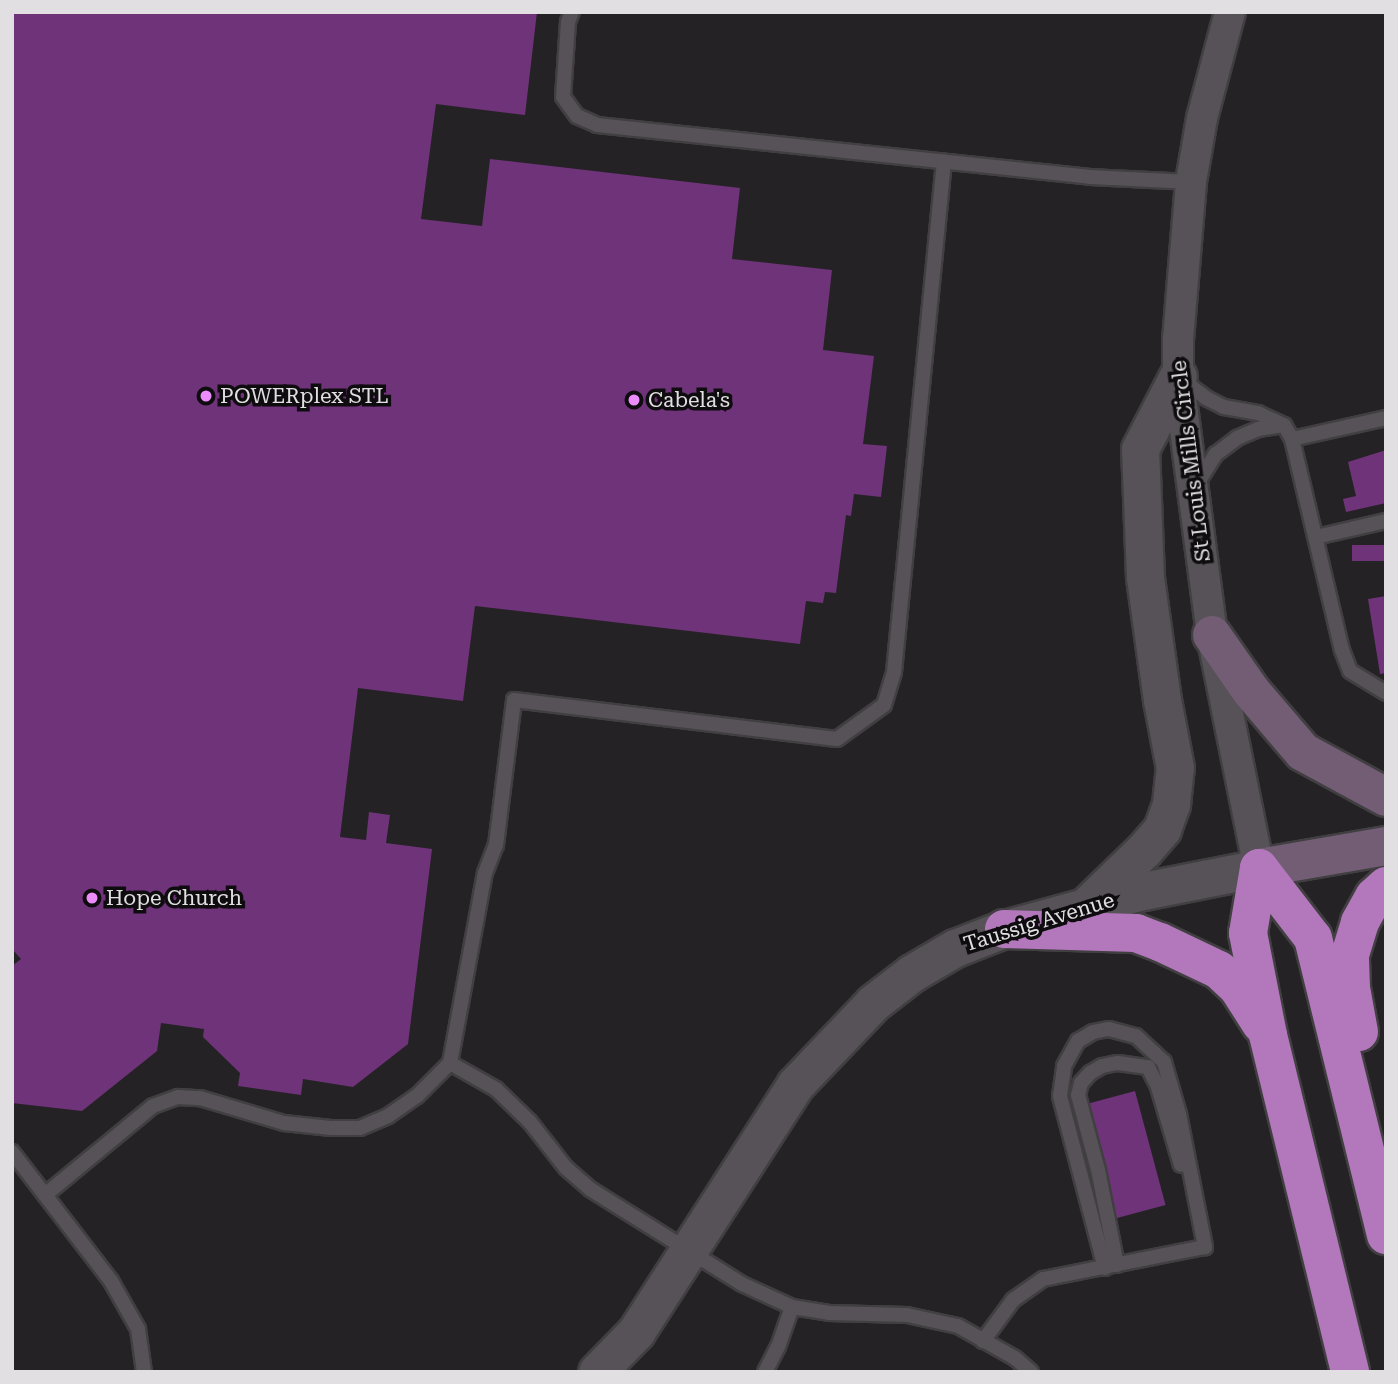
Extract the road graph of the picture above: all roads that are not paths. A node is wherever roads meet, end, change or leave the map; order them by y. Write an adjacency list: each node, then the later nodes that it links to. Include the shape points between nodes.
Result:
1 (572, 12): 3 (lane, via 563,97 577,116 597,125)
2 (1230, 12): 4 (street, St Louis Mills Circle, via 1202,118)
3 (944, 161): 4 (lane, via 1090,177); 21 (lane, via 894,672 884,705 837,739 514,700 496,845 485,873)
4 (1191, 182): 5 (street, St Louis Mills Circle)
5 (1178, 376): 7 (lane, via 1224,407 1258,413); 9 (street, St Louis Mills Circle); 18 (street, via 1140,449 1145,577 1175,768 1171,804 1162,829)
6 (1386, 418): 8 (lane)
7 (1284, 425): 8 (lane); 9 (lane, via 1237,438 1216,454)
8 (1292, 439): 11 (lane)
9 (1193, 489): 12 (street, St Louis Mills Circle)
10 (1386, 521): 11 (lane)
11 (1316, 537): 13 (lane, via 1350,671)
12 (1212, 635): 14 (main road, via 1251,691 1303,752); 16 (street, St Louis Mills Circle)
13 (1386, 693)
14 (1386, 797)
15 (1386, 846): 16 (main road, Taussig Avenue)
16 (1259, 868): 18 (street, Taussig Avenue); 20 (highway, via 1248,933); 25 (highway, via 1313,937)
17 (1386, 886): 22 (highway, via 1360,922 1350,955 1358,1026)
18 (1086, 906): 19 (street, Taussig Avenue)
19 (1004, 929): 20 (highway, via 1136,933 1170,946 1219,970 1238,988); 27 (street, Taussig Avenue, via 955,948 912,974 873,1003 827,1050 769,1122)
20 (1268, 1035): 35 (highway)
21 (450, 1063): 24 (lane, via 418,1096 360,1128 284,1123 200,1098 178,1097 153,1106); 27 (lane, via 496,1089 590,1189)
22 (1386, 1140)
23 (12, 1152): 24 (lane)
24 (46, 1195): 31 (lane, via 111,1280 138,1329)
25 (1386, 1235)
26 (1205, 1247): 28 (lane); 28 (lane, via 1158,1087 1147,1067 1133,1063 1102,1066 1081,1083 1078,1095 1098,1170); 28 (lane, via 1180,1114 1164,1062 1136,1036 1109,1029 1093,1032 1078,1041 1064,1066 1060,1097)
27 (689, 1251): 29 (lane, via 742,1284); 32 (street, Taussig Avenue, via 636,1332)
28 (1111, 1266): 30 (lane, via 1043,1279 1013,1300)
29 (792, 1307): 30 (lane, via 907,1315 958,1326); 33 (lane)
30 (983, 1340): 34 (lane)
31 (144, 1372)
32 (597, 1372)
33 (765, 1372)
34 (1031, 1372)
35 (1350, 1372)

